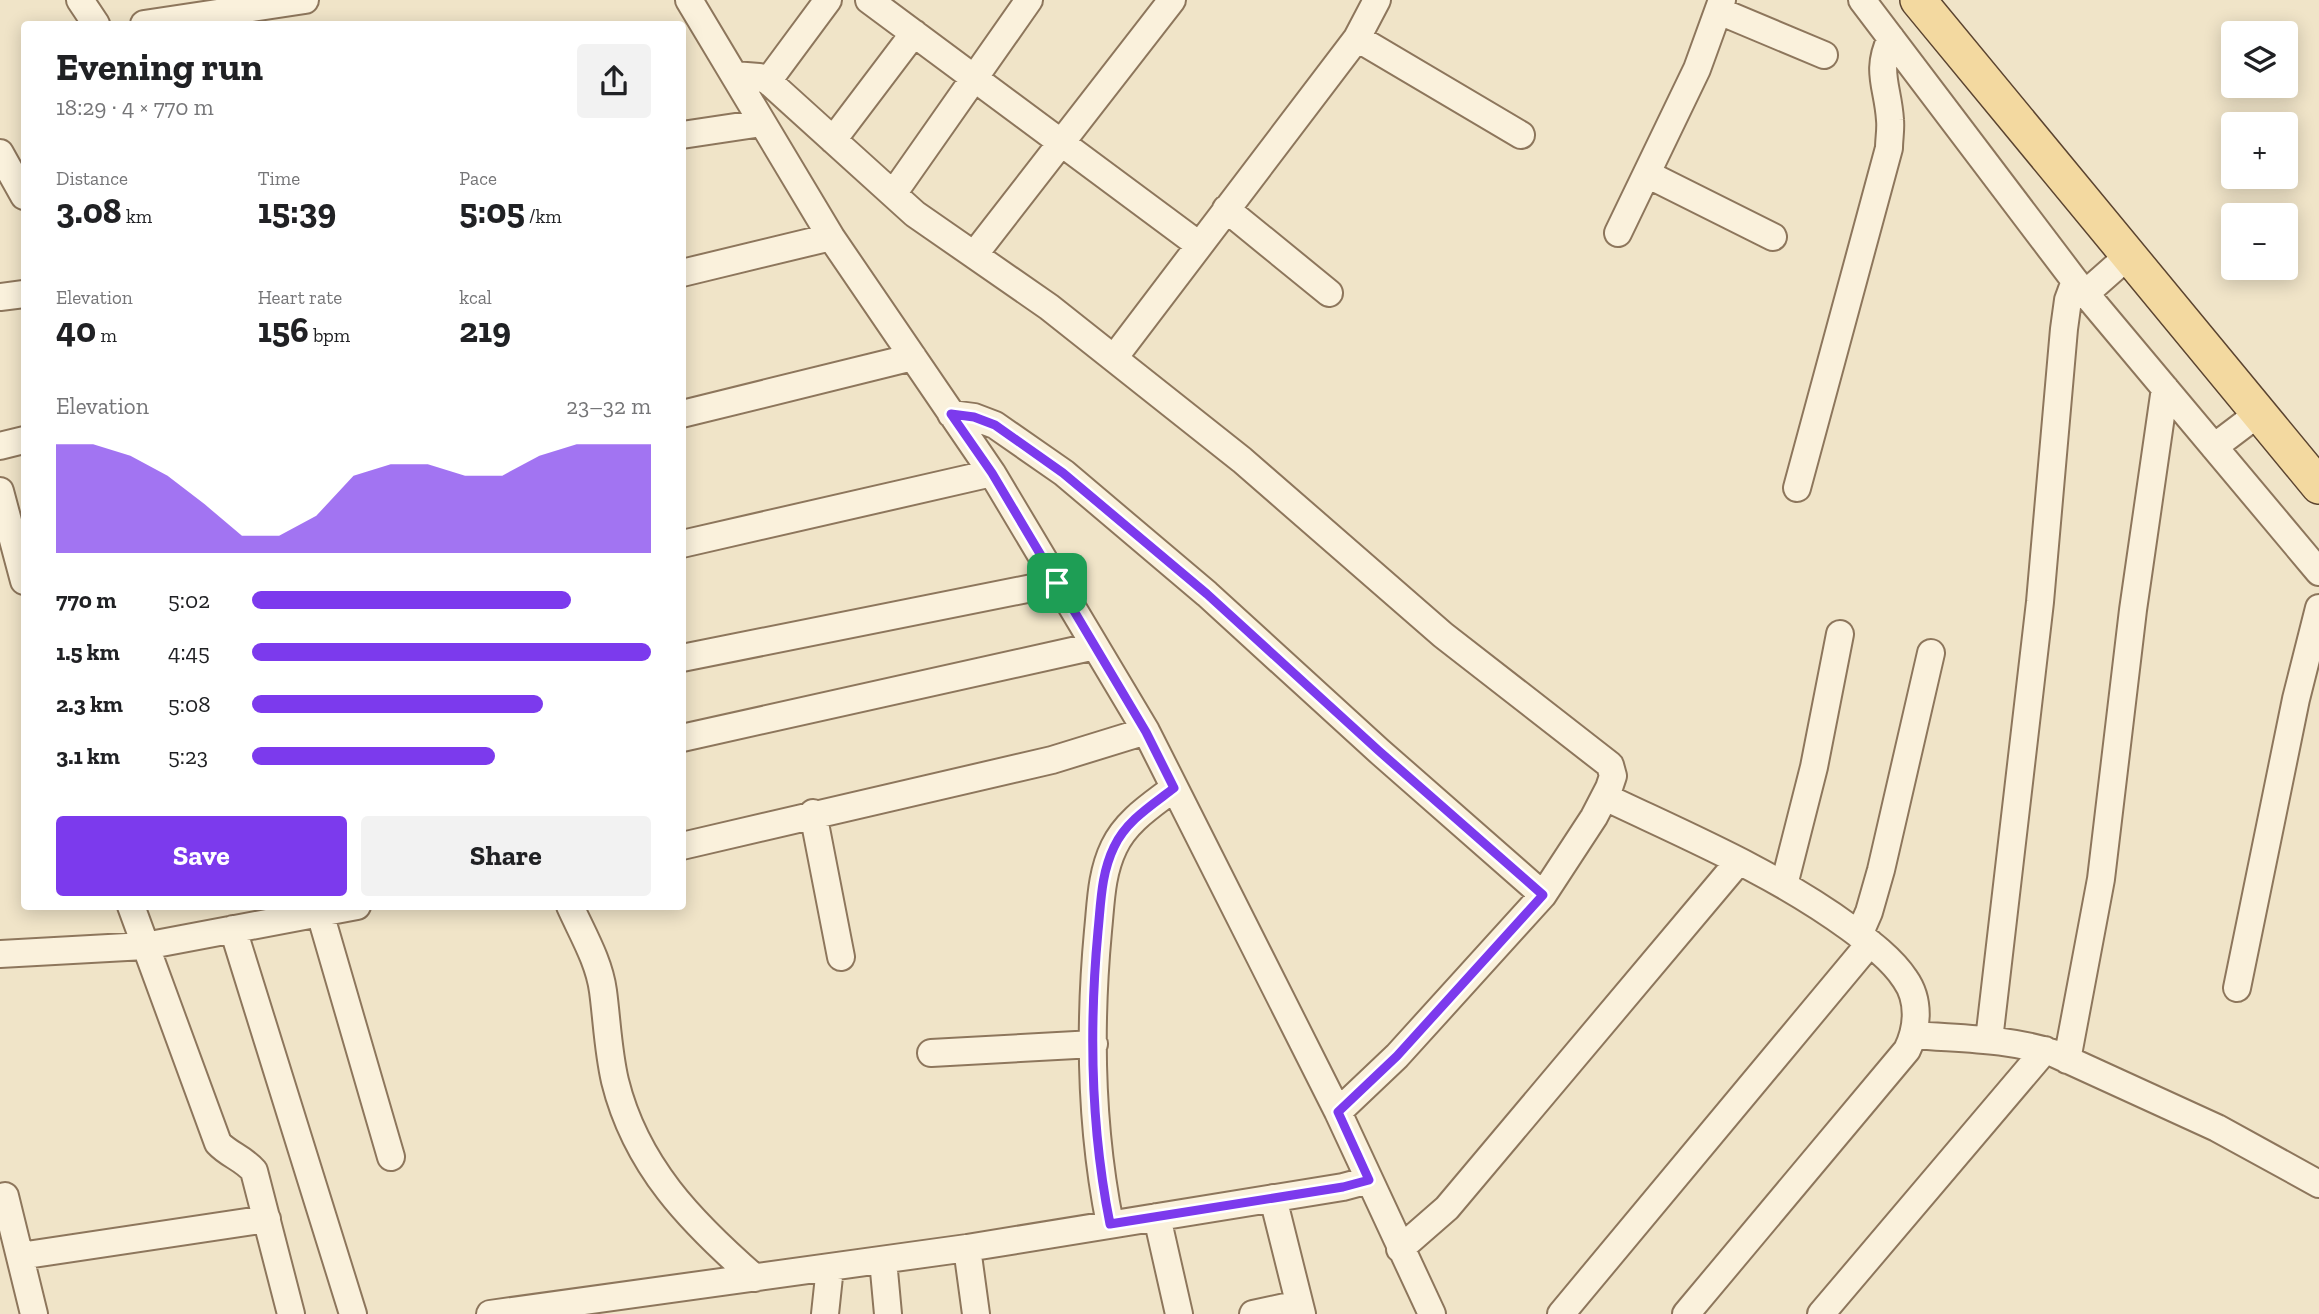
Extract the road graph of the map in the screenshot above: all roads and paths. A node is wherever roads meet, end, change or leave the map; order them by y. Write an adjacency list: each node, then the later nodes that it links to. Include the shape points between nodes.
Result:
1 (80, 0): 14 (street)
2 (304, 0): 11 (street)
3 (828, 0): 23 (street)
4 (869, 0): 17 (street)
5 (1029, 0): 22 (street)
6 (1172, 0): 28 (street)
7 (1377, 0): 18 (street)
8 (1862, 0): 19 (street)
9 (1918, 0): 39 (main road)
10 (691, 1): 16 (street)
11 (268, 2): 13 (street)
12 (1720, 6): 20 (street); 30 (street, via 1697,69)
13 (175, 9): 15 (street)
14 (94, 21)
15 (150, 21)
16 (695, 31): 21 (street)
17 (914, 33): 22 (street); 27 (street)
18 (1357, 38): 26 (street); 33 (street)
19 (1891, 38): 41 (street); 56 (street, via 1881,72 1890,120 1889,148)
20 (1824, 55)
21 (734, 75): 23 (street); 24 (street)
22 (975, 78): 28 (street); 32 (street)
23 (768, 81): 27 (street)
24 (762, 124): 25 (street); 35 (street)
25 (686, 134)
26 (1521, 135)
27 (833, 140): 32 (street)
28 (1063, 144): 37 (street); 38 (street)
29 (0, 153): 31 (street)
30 (1647, 174): 34 (street); 36 (street)
31 (21, 191)
32 (892, 194): 38 (street)
33 (1226, 209): 37 (street); 42 (street)
34 (1619, 233)
35 (831, 237): 40 (street); 45 (street)
36 (1773, 237)
37 (1199, 245): 46 (street)
38 (974, 255): 46 (street)
39 (2129, 255): 41 (street); 49 (main road)
40 (686, 272)
41 (2080, 287): 47 (street); 87 (street, via 2068,300 2064,329 2040,602)
42 (1329, 293)
43 (21, 294): 44 (street)
44 (0, 297)
45 (912, 357): 48 (street); 50 (street)
46 (1114, 358): 70 (street, via 1242,460 1443,635 1602,758 1613,776)
47 (2165, 388): 53 (street); 90 (street, via 2101,880)
48 (686, 413)
49 (2259, 413): 53 (street); 55 (main road)
50 (951, 414): 54 (street); 75 (street, via 995,425 1063,473 1207,594)
51 (21, 441): 52 (street)
52 (0, 446)
53 (2214, 447): 60 (street)
54 (992, 473): 58 (street); 61 (street)
55 (2319, 486)
56 (1797, 488)
57 (0, 491): 59 (street)
58 (686, 543)
59 (21, 570)
60 (2319, 572)
61 (1057, 583): 64 (street); 66 (street)
62 (2319, 608): 85 (street)
63 (1840, 634): 74 (street, via 1814,767)
64 (1095, 646): 67 (street); 68 (street)
65 (1931, 653): 81 (street)
66 (686, 657)
67 (1146, 732): 69 (street); 71 (street, via 1052,760)
68 (686, 736)
69 (1174, 788): 88 (street, via 1135,818 1114,845 1103,876 1093,977); 91 (street)
70 (1605, 797): 73 (street); 75 (street)
71 (813, 813): 72 (street); 84 (street)
72 (686, 845)
73 (1739, 861): 74 (street); 101 (street, via 1447,1208)
74 (1784, 884): 81 (street)
75 (1543, 895): 91 (street, via 1397,1056)
76 (132, 910): 82 (street)
77 (336, 910): 79 (street)
78 (572, 910): 105 (street, via 603,989 606,1041 631,1132 649,1166 702,1232)
79 (320, 913): 80 (street); 92 (street)
80 (233, 929): 82 (street); 109 (street)
81 (1864, 939): 86 (street, via 1906,979 1916,1013); 117 (street)
82 (145, 946): 83 (street); 98 (street, via 218,1143 254,1171)
83 (0, 954)
84 (841, 957)
85 (2237, 988)
86 (1914, 1035): 87 (street); 118 (street, via 1907,1050)
87 (1989, 1040): 90 (street, via 2024,1044)
88 (1094, 1044): 89 (street); 99 (street, via 1096,1137)
89 (931, 1053)
90 (2056, 1055): 94 (street, via 2217,1128); 119 (street)
91 (1338, 1112): 93 (street)
92 (391, 1157)
93 (1369, 1180): 96 (street); 101 (street)
94 (2319, 1184)
95 (5, 1196): 102 (street)
96 (1273, 1198): 97 (street); 106 (street)
97 (1157, 1217): 99 (street); 114 (street)
98 (267, 1219): 102 (street); 108 (street)
99 (1110, 1224): 100 (street)
100 (967, 1248): 103 (street); 113 (street)
101 (1400, 1249): 116 (street)
102 (20, 1256): 107 (street)
103 (883, 1260): 104 (street); 112 (street)
104 (830, 1267): 105 (street); 111 (street)
105 (755, 1278): 110 (street)
106 (1300, 1309): 115 (street)
107 (34, 1314)
108 (291, 1314)
109 (353, 1314)
110 (490, 1314)
111 (825, 1314)
112 (888, 1314)
113 (976, 1314)
114 (1179, 1314)
115 (1253, 1314)
116 (1432, 1314)
117 (1561, 1314)
118 (1686, 1314)
119 (1821, 1314)

